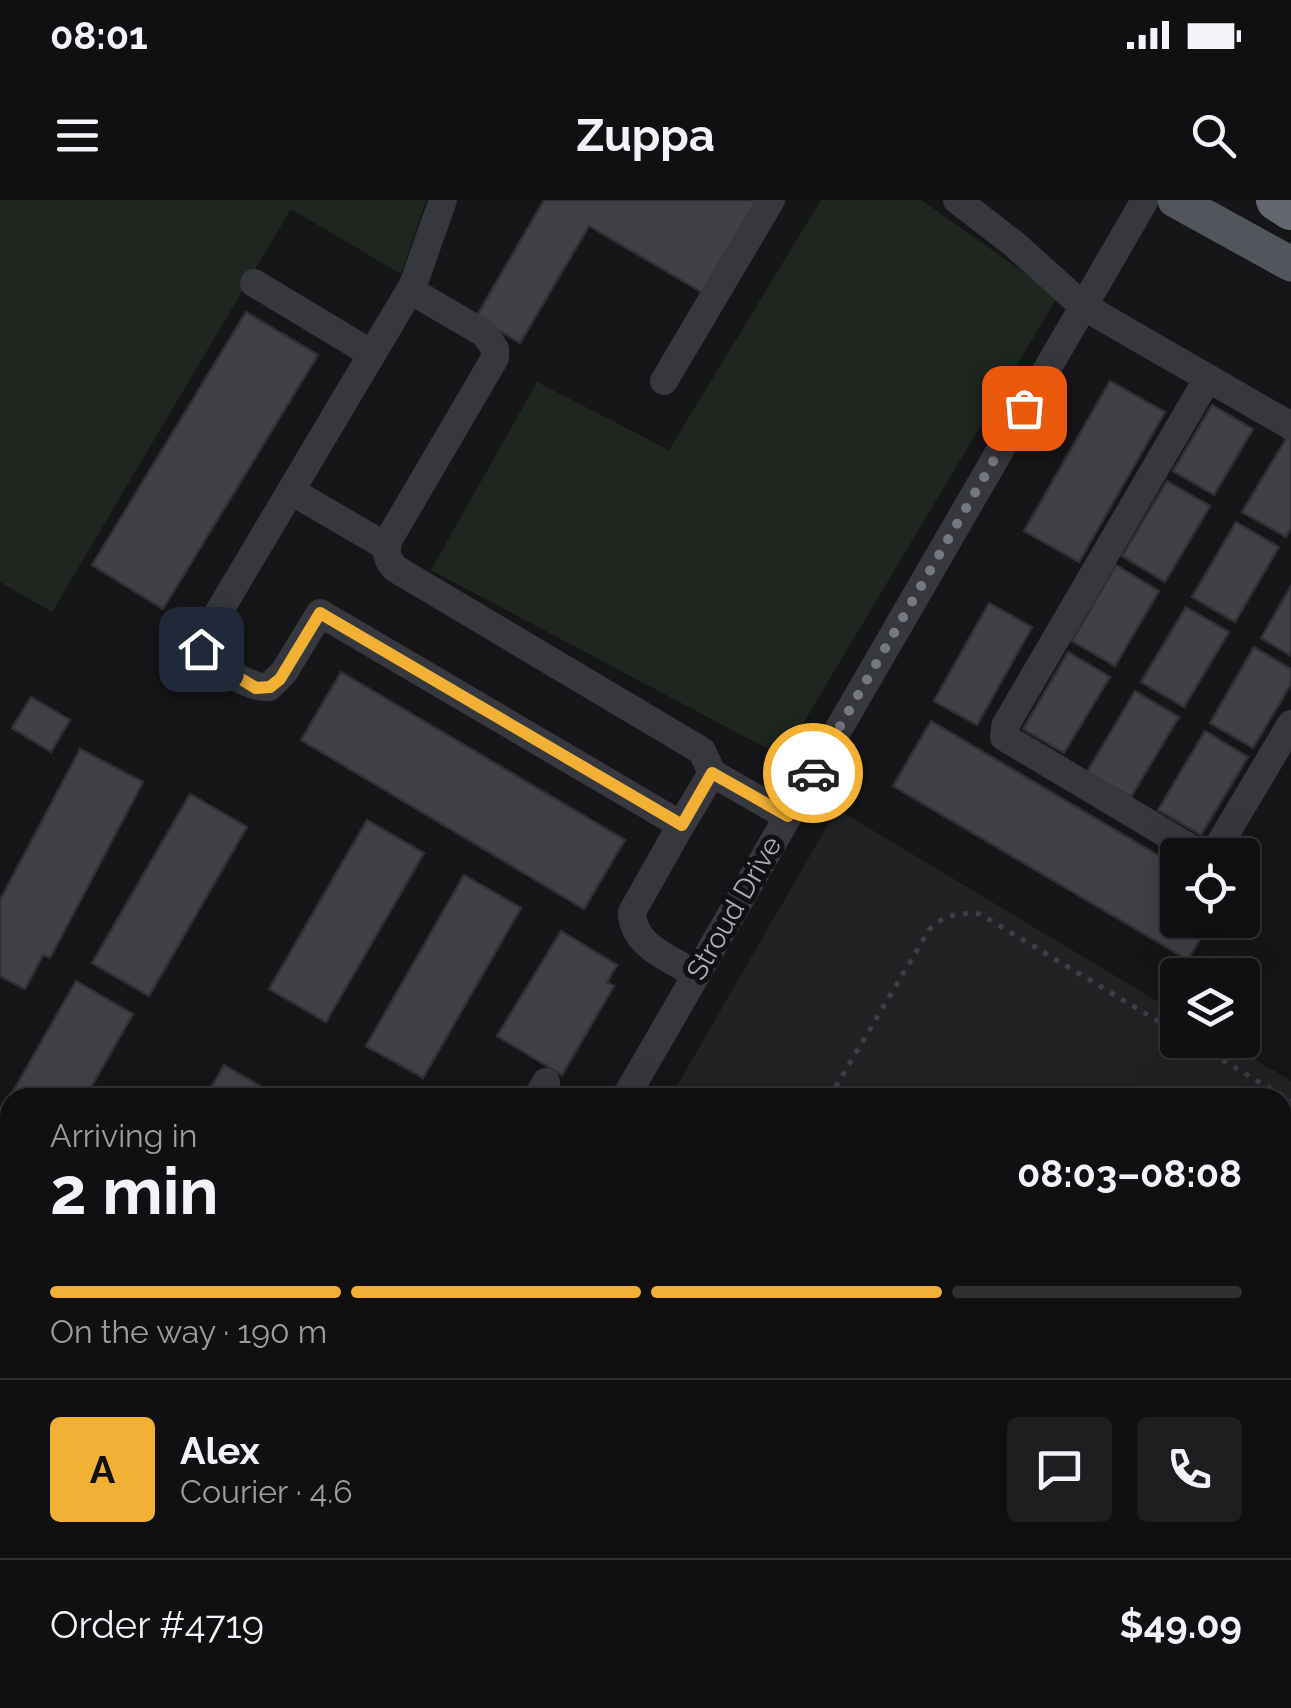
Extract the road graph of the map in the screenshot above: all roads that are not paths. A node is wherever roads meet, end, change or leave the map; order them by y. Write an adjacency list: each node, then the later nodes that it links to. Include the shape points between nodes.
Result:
1 (443, 200): 10 (street)
2 (771, 200): 14 (street)
3 (957, 200): 11 (street)
4 (1145, 200): 11 (street, Stroud Drive)
5 (1174, 200): 8 (main road)
6 (1277, 200): 7 (highway)
7 (1291, 209)
8 (1291, 264)
9 (254, 282): 12 (street)
10 (410, 290): 12 (street); 17 (street, via 485,334 495,358)
11 (1083, 306): 13 (street); 20 (street, Stroud Drive)
12 (372, 354): 16 (street)
13 (1208, 378): 15 (street); 18 (street, via 1004,736 1202,854 1216,850)
14 (664, 381)
15 (1291, 426)
16 (291, 491): 17 (street); 21 (street, via 204,637 201,649 210,660 256,688 270,687 320,613)
17 (386, 547): 19 (street, via 396,569 702,752)
18 (1291, 724)
19 (712, 773): 20 (street); 21 (street)
20 (788, 816): 22 (street, Stroud Drive)
21 (682, 825): 22 (street, via 632,923 644,942)
22 (696, 974): 23 (street, Stroud Drive)
23 (630, 1088)

